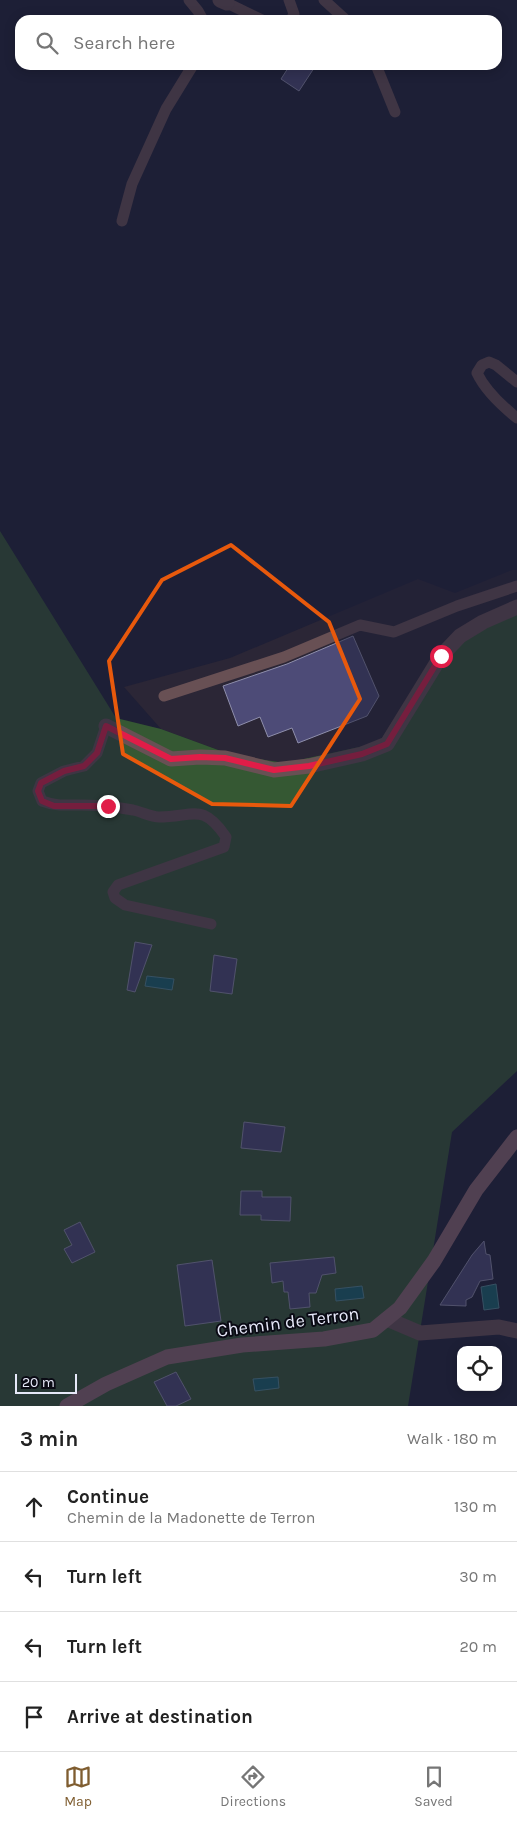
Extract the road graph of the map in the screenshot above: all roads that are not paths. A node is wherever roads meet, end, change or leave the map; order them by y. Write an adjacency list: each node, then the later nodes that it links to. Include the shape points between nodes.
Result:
1 (189, 0): 5 (lane)
2 (288, 0): 7 (lane)
3 (324, 0): 8 (lane)
4 (224, 2): 6 (lane)
5 (200, 15)
6 (251, 15)
7 (294, 15)
8 (340, 15)
9 (190, 70): 12 (lane, via 166,109 132,184)
10 (378, 70): 11 (lane)
11 (395, 112)
12 (122, 221)
13 (517, 382): 14 (lane, via 489,362 482,364 477,373)
14 (517, 418)
15 (517, 586): 17 (lane, via 456,606 394,632 360,625 284,656)
16 (517, 606): 18 (street, via 460,636 441,656 387,744 362,754 274,770 225,758 171,759)
17 (164, 696)
18 (106, 726): 19 (lane, via 97,753 84,766 64,771 41,783 38,791 42,801 54,806 108,806 158,817 192,812 217,823 226,836 224,848 118,885 113,892 125,906)
19 (211, 924)
20 (517, 1137): 21 (street, Chemin de Terron, via 476,1190 428,1269 400,1308)
21 (388, 1318): 22 (street, via 420,1333 499,1327); 23 (street, Chemin de Terron, via 374,1330 324,1339 242,1345 167,1357 106,1384)
22 (517, 1331)
23 (67, 1406)

